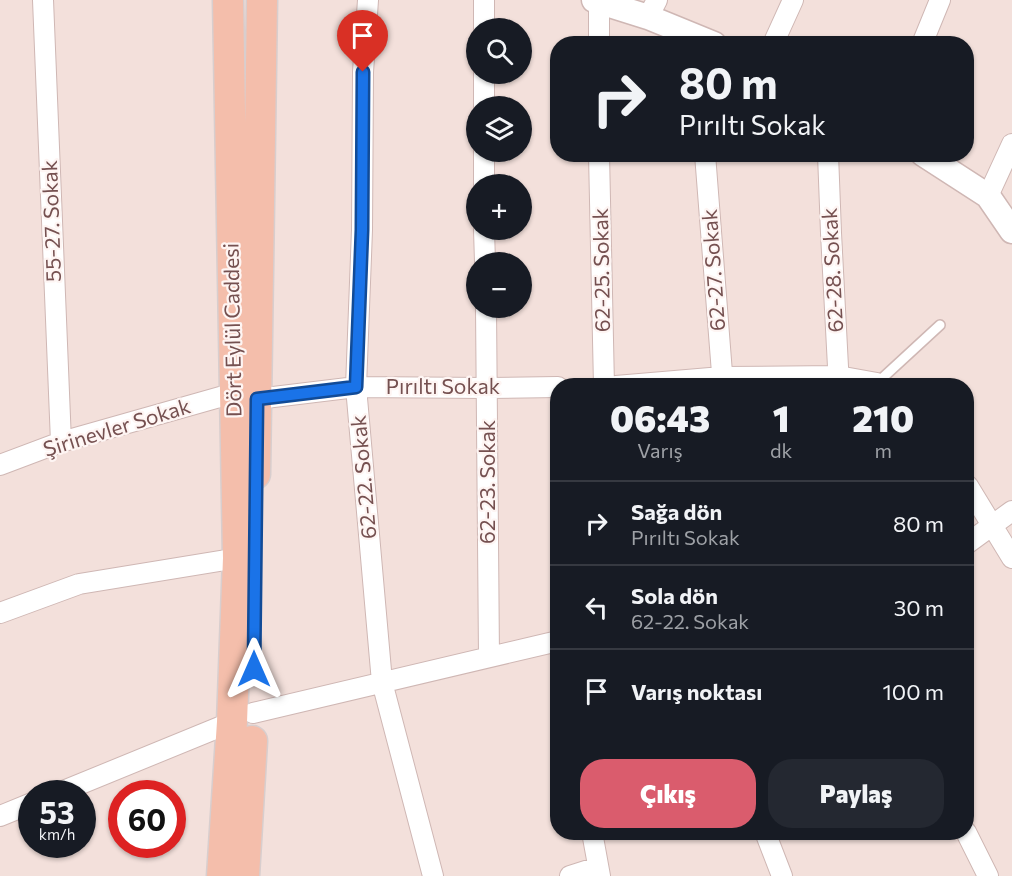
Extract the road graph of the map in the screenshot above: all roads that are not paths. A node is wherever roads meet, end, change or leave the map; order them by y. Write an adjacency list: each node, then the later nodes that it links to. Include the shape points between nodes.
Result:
1 (43, 0): 32 (street, 55-27. Sokak)
2 (228, 0): 31 (main road, Dört Eylül Caddesi)
3 (262, 0): 31 (main road, Dört Eylül Caddesi)
4 (368, 0): 28 (street, 62-22. Sokak)
5 (484, 0): 10 (street)
6 (793, 0): 13 (street)
7 (940, 0): 14 (street)
8 (596, 1): 9 (street); 11 (street)
9 (653, 9): 12 (street)
10 (484, 18)
11 (598, 36)
12 (695, 36)
13 (777, 36)
14 (925, 36)
15 (1012, 144): 20 (street)
16 (599, 162): 24 (street, 62-25. Sokak)
17 (706, 162): 25 (street, 62-27. Sokak)
18 (828, 162): 26 (street, 62-28. Sokak)
19 (935, 162): 20 (street)
20 (988, 196): 21 (street)
21 (1012, 231)
22 (486, 318): 30 (street, 62-23. Sokak)
23 (940, 325): 27 (lane)
24 (604, 378)
25 (722, 378)
26 (838, 378)
27 (884, 378)
28 (356, 387): 30 (street, Pırıltı Sokak); 31 (street, Pırıltı Sokak); 43 (street, 62-22. Sokak)
29 (550, 387): 30 (street, Pırıltı Sokak)
30 (487, 388): 42 (street, 62-23. Sokak)
31 (245, 396): 32 (street, Şirinevler Sokak); 38 (main road, Dört Eylül Caddesi); 44 (main road, Dört Eylül Caddesi)
32 (62, 442): 33 (street, Şirinevler Sokak)
33 (0, 465)
34 (974, 496): 36 (street)
35 (1012, 511): 36 (street)
36 (992, 526): 37 (street); 39 (street)
37 (974, 539)
38 (238, 558): 40 (street, via 79,584); 44 (main road, Dört Eylül Caddesi)
39 (1012, 558)
40 (0, 613)
41 (550, 643): 42 (street)
42 (489, 657): 43 (street)
43 (382, 682): 44 (street); 54 (street, 62-22. Sokak)
44 (243, 718): 45 (street); 52 (main road, Dört Eylül Caddesi); 53 (main road, Dört Eylül Caddesi)
45 (90, 780)
46 (18, 809): 47 (street)
47 (0, 816)
48 (593, 840): 51 (street)
49 (768, 840): 56 (street)
50 (970, 840): 57 (street)
51 (599, 872): 55 (street)
52 (222, 876)
53 (244, 876)
54 (433, 876)
55 (570, 876)
56 (782, 876)
57 (988, 876)

